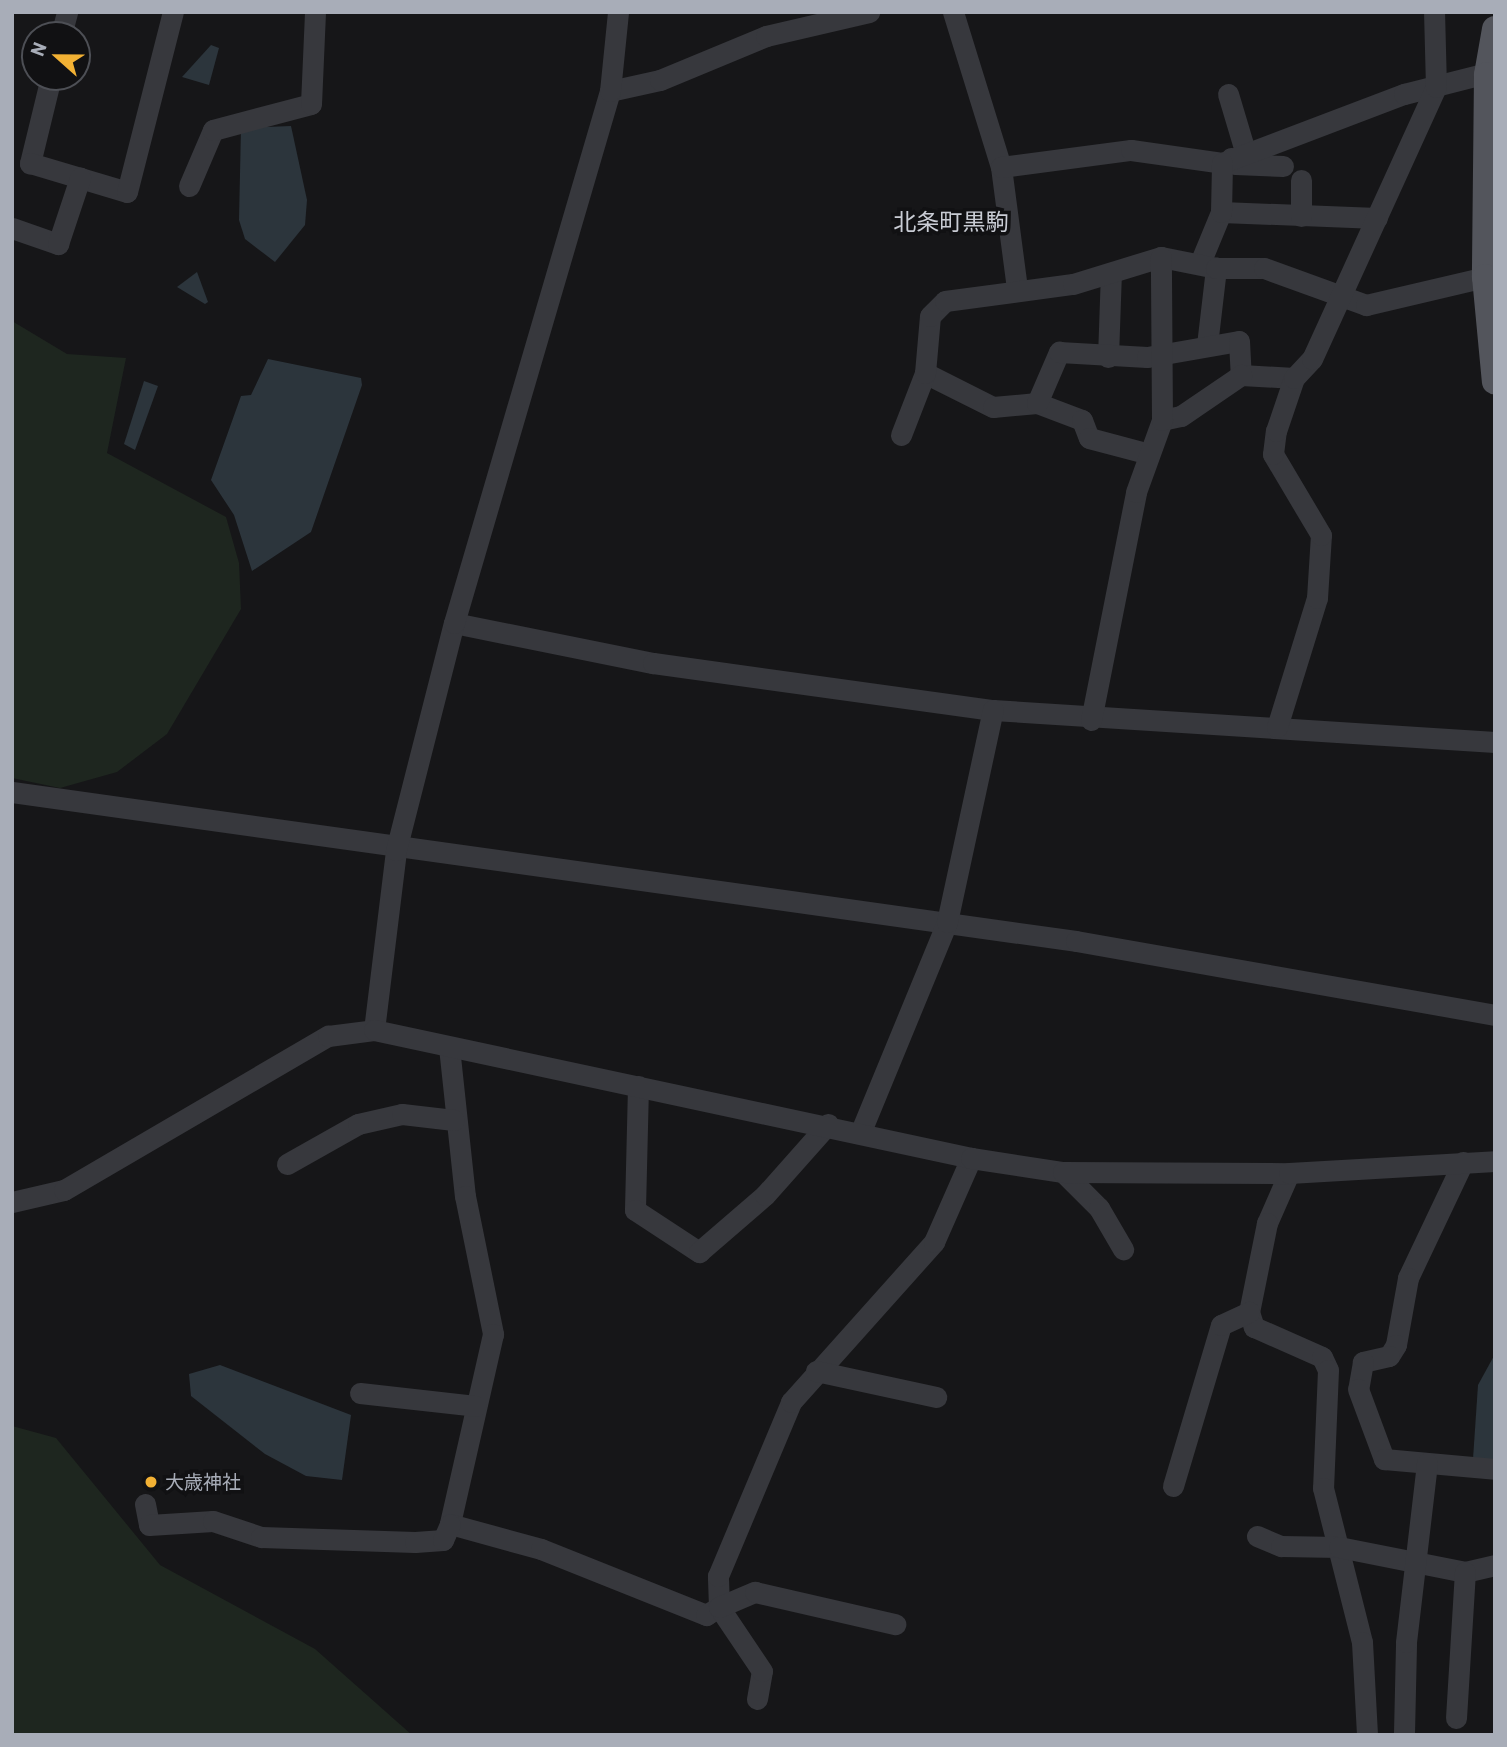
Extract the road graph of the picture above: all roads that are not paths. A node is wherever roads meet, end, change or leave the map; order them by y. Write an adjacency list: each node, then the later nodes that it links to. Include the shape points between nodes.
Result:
1 (173, 12): 17 (street, via 127,192)
2 (315, 12): 19 (street, via 311,104 213,130)
3 (618, 12): 11 (street)
4 (869, 12): 11 (street, via 766,36 660,80)
5 (953, 12): 16 (street)
6 (1434, 12): 9 (street)
7 (1495, 29): 8 (main road)
8 (1491, 73): 9 (street); 27 (main road)
9 (1436, 88): 13 (street); 22 (street)
10 (46, 91): 14 (street)
11 (610, 91): 41 (street)
12 (1228, 94): 13 (street)
13 (1233, 157): 15 (street, via 1235,164); 16 (street, via 1131,150); 20 (street)
14 (21, 161): 17 (street)
15 (1283, 166)
16 (1001, 167): 28 (street)
17 (80, 178): 23 (street, via 58,244)
18 (1301, 180): 21 (street)
19 (189, 186)
20 (1221, 212): 21 (street); 25 (street)
21 (1301, 216): 22 (street)
22 (1377, 218): 29 (street)
23 (12, 228)
24 (1161, 257): 25 (street); 26 (street); 31 (street)
25 (1208, 266): 29 (street, via 1264,268); 30 (street)
26 (1111, 272): 28 (street); 32 (street)
27 (1485, 276): 29 (street, via 1366,305); 36 (main road)
28 (1017, 289): 33 (street, via 945,301 930,316)
29 (1341, 296): 35 (street, via 1312,359)
30 (1207, 345): 31 (street); 34 (street, via 1239,341)
31 (1166, 355): 32 (street); 38 (street)
32 (1108, 358): 37 (street, via 1059,352)
33 (925, 373): 37 (street, via 993,407); 39 (street)
34 (1241, 375): 35 (street); 38 (street, via 1181,416)
35 (1294, 378): 44 (street, via 1273,454 1321,535 1317,598)
36 (1495, 382)
37 (1037, 403): 40 (street, via 1082,420 1089,438)
38 (1162, 420): 40 (street)
39 (901, 435)
40 (1149, 454): 43 (street)
41 (454, 622): 42 (street, via 653,663); 47 (street)
42 (993, 710): 43 (street); 48 (street)
43 (1091, 720): 44 (street)
44 (1277, 727): 45 (street)
45 (1495, 742)
46 (12, 792): 47 (street)
47 (396, 850): 48 (street); 50 (street)
48 (947, 922): 49 (street); 55 (street)
49 (1495, 1015)
50 (373, 1030): 51 (street); 62 (street, via 328,1036 64,1189)
51 (449, 1047): 52 (street); 53 (street)
52 (638, 1086): 54 (street); 54 (street, via 635,1210 699,1252 765,1195)
53 (454, 1119): 59 (street, via 402,1114 358,1124); 70 (street, via 493,1334)
54 (828, 1124): 55 (street)
55 (862, 1131): 56 (street)
56 (971, 1158): 60 (street); 65 (street, via 934,1242)
57 (1495, 1161): 58 (street)
58 (1463, 1162): 61 (street); 66 (street, via 1408,1278 1396,1345 1390,1356 1363,1362)
59 (287, 1164)
60 (1063, 1172): 61 (street); 63 (street, via 1099,1208)
61 (1289, 1173): 64 (street, via 1267,1223)
62 (12, 1202)
63 (1123, 1249)
64 (1249, 1312): 68 (street, via 1254,1326 1322,1357); 73 (street, via 1221,1325)
65 (816, 1371): 69 (street); 81 (street, via 791,1402 753,1488 718,1576)
66 (1358, 1389): 68 (street); 71 (street, via 1377,1452 1384,1459)
67 (360, 1393): 70 (street)
68 (1326, 1395): 77 (street, via 1322,1477)
69 (936, 1397)
70 (475, 1406): 75 (street)
71 (1427, 1463): 72 (street); 78 (street)
72 (1495, 1469)
73 (1173, 1486)
74 (145, 1504): 75 (street, via 149,1525 213,1521 261,1537 415,1542 443,1540)
75 (450, 1524): 81 (street, via 541,1549 706,1615)
76 (1257, 1536): 77 (street, via 1281,1546)
77 (1339, 1547): 78 (street); 86 (street, via 1362,1642)
78 (1416, 1562): 80 (street); 85 (street)
79 (1495, 1565): 80 (street)
80 (1465, 1572): 84 (street)
81 (719, 1607): 82 (street, via 755,1592); 83 (street, via 762,1671)
82 (895, 1624)
83 (757, 1699)
84 (1456, 1718)
85 (1405, 1733)
86 (1367, 1735)

